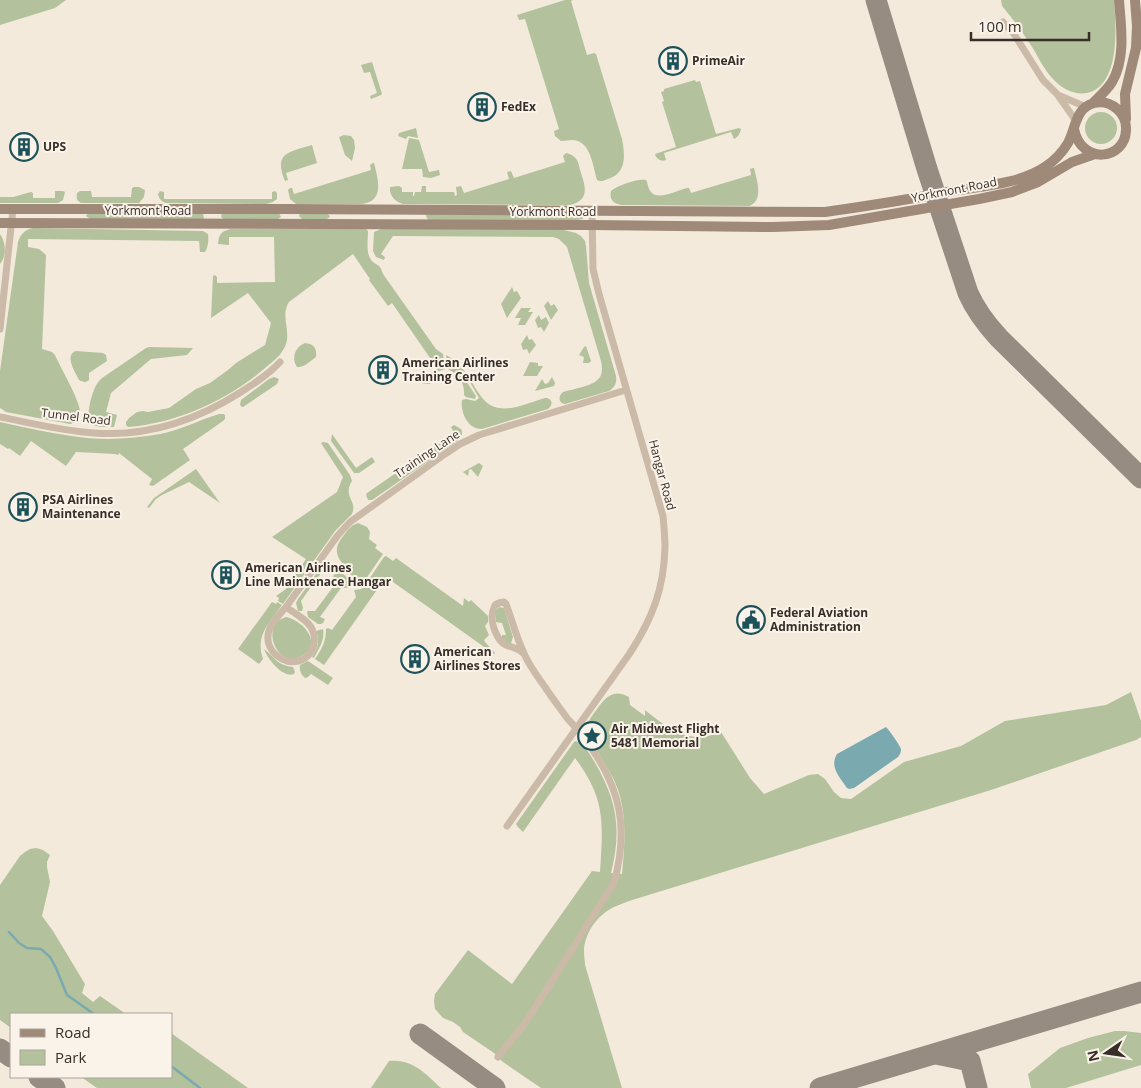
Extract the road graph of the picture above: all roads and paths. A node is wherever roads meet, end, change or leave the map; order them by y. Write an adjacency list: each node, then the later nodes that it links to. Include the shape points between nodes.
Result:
1 (1119, 0): 5 (street, Yorkmont Road, via 1122,41 1117,72)
2 (1135, 0): 6 (street, Yorkmont Road, via 1137,38 1125,94)
3 (1003, 22): 4 (street, via 1043,80)
4 (1057, 94): 5 (street); 7 (street)
5 (1089, 105): 6 (street, via 1110,104 1123,115); 7 (street, Yorkmont Road, via 1080,113)
6 (1126, 123): 8 (street, Yorkmont Road, via 1124,140 1119,147 1104,155)
7 (1075, 125): 8 (street, via 1080,145); 15 (street, Yorkmont Road, via 1060,154 1044,168 1028,175 873,206 825,212)
8 (1095, 154): 22 (street, Yorkmont Road, via 1012,192 829,225)
9 (286, 208): 13 (street, Yorkmont Road); 14 (street, Yorkmont Road); 20 (street)
10 (0, 209): 11 (street, Yorkmont Road)
11 (13, 209): 12 (street, Yorkmont Road); 17 (street)
12 (70, 209): 13 (street, Yorkmont Road); 18 (street)
13 (214, 209): 19 (street)
14 (371, 209): 15 (street, Yorkmont Road); 21 (street)
15 (592, 210): 22 (street, Hangar Road)
16 (0, 223): 17 (street, Yorkmont Road)
17 (12, 223): 18 (street, Yorkmont Road); 23 (street)
18 (70, 223): 19 (street, Yorkmont Road)
19 (215, 223): 20 (street, Yorkmont Road)
20 (288, 224): 21 (street, Yorkmont Road)
21 (371, 224): 22 (street, Yorkmont Road)
22 (592, 225): 25 (street, Hangar Road, via 593,268)
23 (0, 328)
24 (280, 362): 26 (street, Tunnel Road, via 215,408 150,430 95,433)
25 (626, 390): 27 (street, Training Lane, via 488,432 444,454 350,522); 29 (street, Hangar Road, via 663,516 663,570 660,590 643,632)
26 (0, 417)
27 (286, 607): 27 (street, Training Lane, via 270,627 268,642 275,655 288,662 297,661 310,653 315,636 308,624)
28 (523, 653): 28 (street, via 506,604 495,605 492,619 498,637 504,644); 29 (street, via 545,688)
29 (577, 728): 30 (street, Hangar Road); 31 (street, via 605,770 617,797 621,829 619,866 614,883 580,938 526,1022)
30 (507, 826)
31 (498, 1057)

